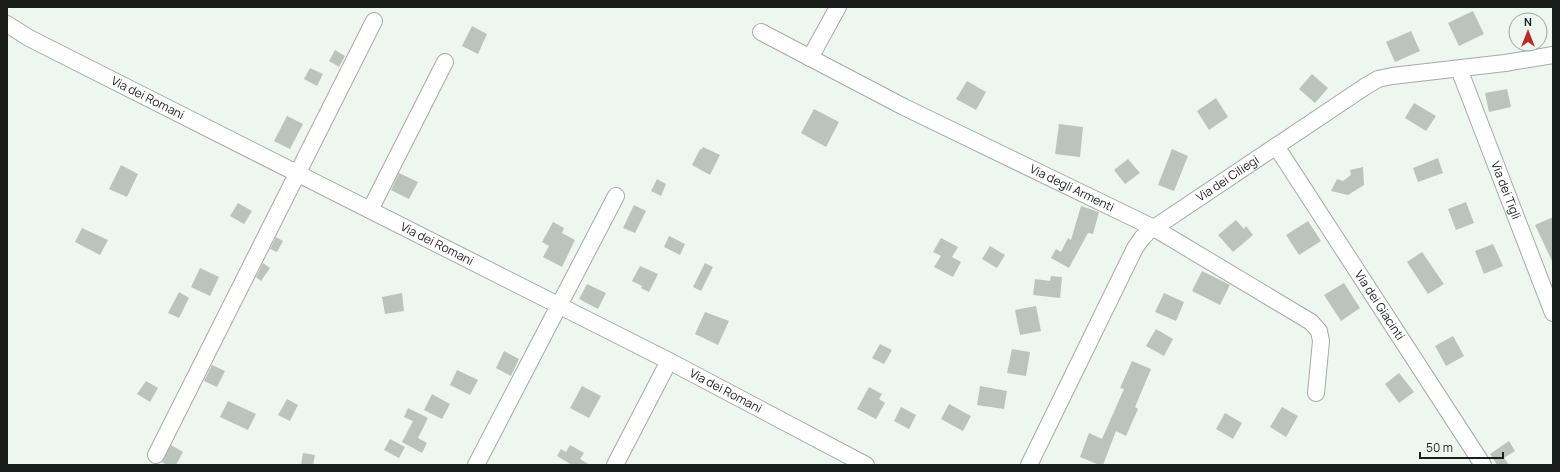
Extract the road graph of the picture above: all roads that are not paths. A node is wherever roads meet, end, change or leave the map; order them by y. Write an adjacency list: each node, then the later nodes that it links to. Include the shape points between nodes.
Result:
1 (838, 7): 6 (street)
2 (374, 21): 10 (street)
3 (7, 24): 10 (street, Via dei Romani, via 29,38)
4 (761, 32): 6 (street, Via degli Armenti)
5 (1553, 55): 8 (street, Via dei Ciliegi)
6 (810, 58): 13 (street, Via degli Armenti, via 904,108)
7 (445, 62): 12 (street)
8 (1459, 69): 9 (street, Via dei Ciliegi, via 1378,79); 15 (street, Via dei Tigli)
9 (1276, 146): 13 (street, Via dei Ciliegi); 23 (street, Via dei Giacinti)
10 (296, 173): 12 (street, Via dei Romani); 18 (street)
11 (616, 196): 14 (street)
12 (370, 210): 14 (street, Via dei Romani)
13 (1154, 228): 17 (street, Via degli Armenti, via 1316,326 1321,341); 22 (street, Via dei Ciliegi, via 1135,248)
14 (559, 306): 16 (street, Via dei Romani); 19 (street)
15 (1553, 312)
16 (669, 360): 20 (street); 21 (street, Via dei Romani)
17 (1316, 393)
18 (156, 454)
19 (476, 465)
20 (615, 465)
21 (866, 465)
22 (1029, 465)
23 (1483, 465)

